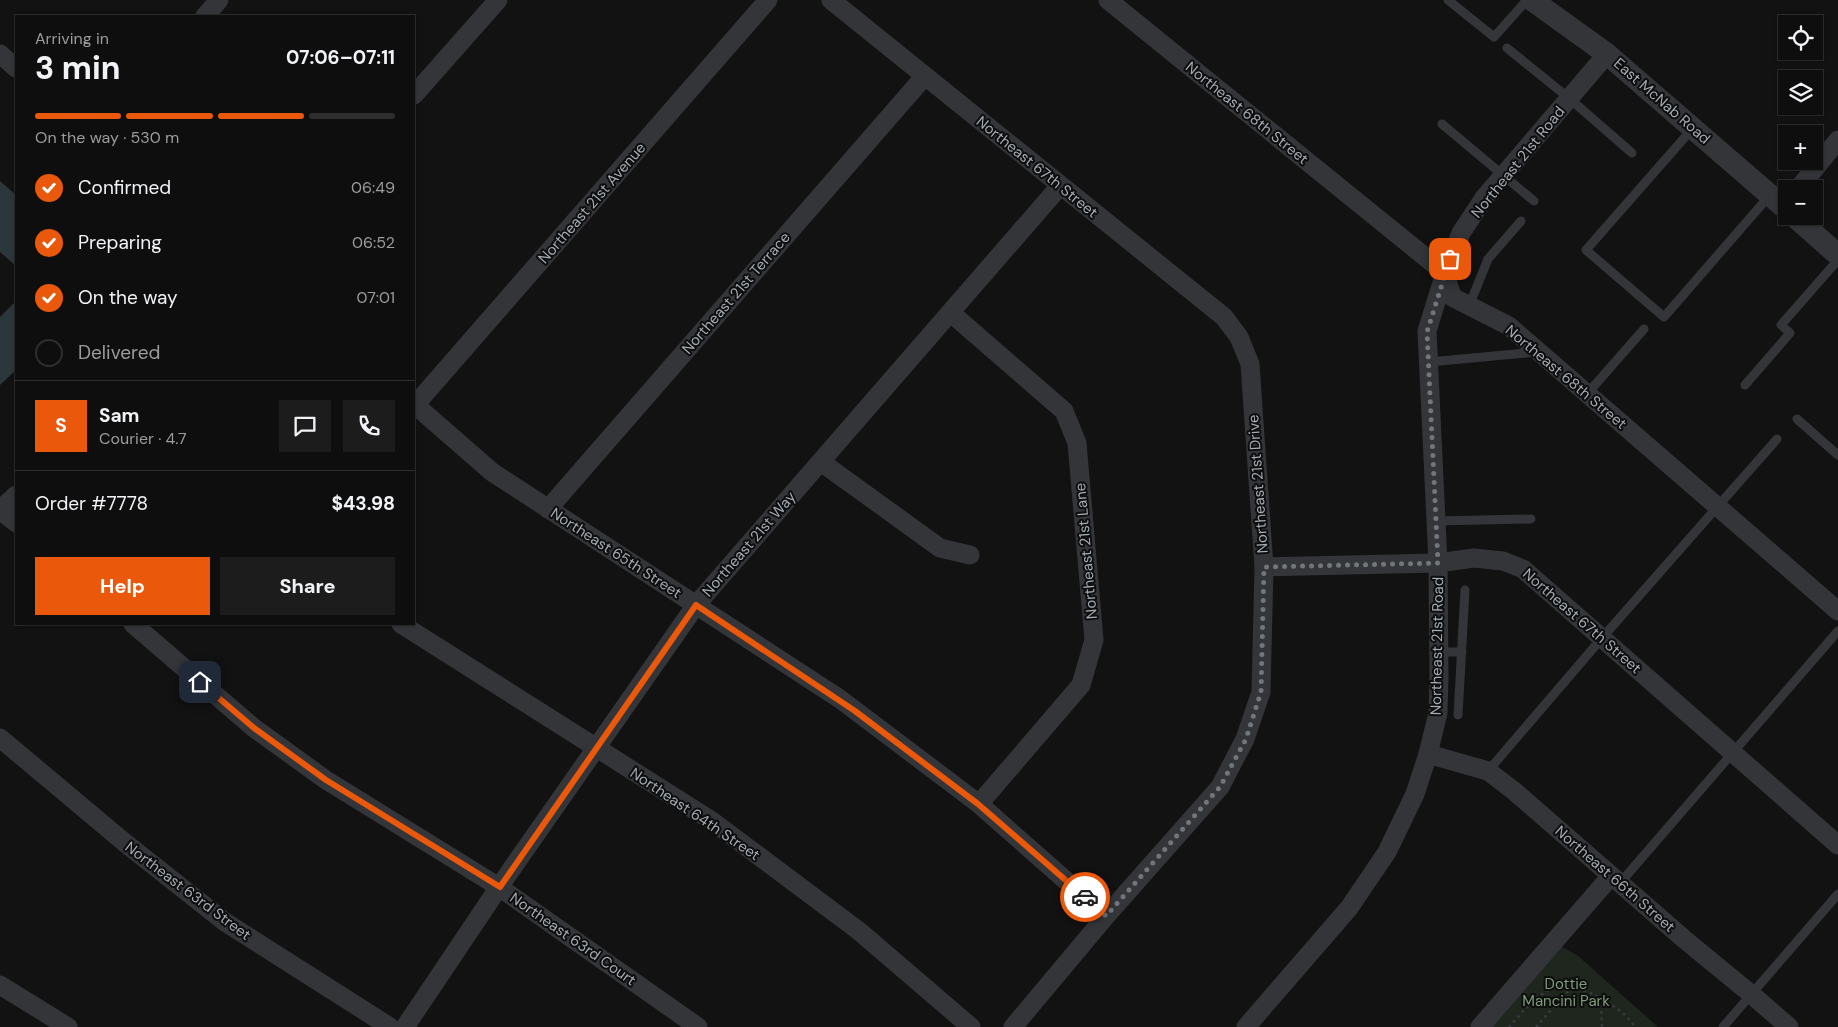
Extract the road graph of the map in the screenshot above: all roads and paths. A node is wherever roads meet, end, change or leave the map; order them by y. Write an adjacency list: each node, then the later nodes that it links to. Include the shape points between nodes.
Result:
1 (220, 0): 9 (street)
2 (498, 0): 15 (street)
3 (768, 0): 40 (street, Northeast 21st Avenue)
4 (830, 0): 14 (street, Northeast 67th Street)
5 (1108, 0): 31 (street, Northeast 68th Street)
6 (1448, 0): 7 (lane, via 1494,37)
7 (1527, 0)
8 (1532, 0): 12 (street, East McNab Road)
9 (206, 15)
10 (1507, 48): 16 (lane)
11 (0, 54): 13 (street)
12 (1607, 54): 16 (street, Northeast 21st Road); 18 (street, East McNab Road)
13 (15, 67)
14 (924, 77): 23 (street, Northeast 67th Street); 47 (street, Northeast 21st Terrace)
15 (415, 94)
16 (1570, 99): 20 (lane); 21 (street, Northeast 21st Road)
17 (1442, 124): 21 (lane)
18 (1693, 128): 25 (street, East McNab Road); 26 (lane, via 1586,250 1664,317)
19 (1838, 140): 22 (street)
20 (1632, 153)
21 (1504, 176): 24 (lane); 31 (street, Northeast 21st Road, via 1484,198 1461,233)
22 (1805, 180)
23 (1060, 186): 33 (street, Northeast 21st Way); 35 (street, Northeast 67th Street, via 1224,317)
24 (1534, 201)
25 (1778, 201)
26 (1778, 212)
27 (1521, 221): 32 (lane, via 1488,259)
28 (1805, 225): 29 (street, East McNab Road)
29 (1838, 255)
30 (1838, 260): 38 (lane, via 1782,326 1790,333)
31 (1445, 273): 32 (street, Northeast 68th Street, via 1452,297); 37 (street, Northeast 21st Road, via 1427,332)
32 (1469, 306): 36 (street, Northeast 68th Street, via 1508,326)
33 (951, 313): 44 (street, Northeast 21st Way); 70 (street, Northeast 21st Lane, via 1064,411 1076,443 1094,640 1081,685)
34 (1644, 329): 39 (lane)
35 (1239, 337): 54 (street, Northeast 21st Drive, via 1250,364)
36 (1539, 352): 37 (lane); 39 (street, Northeast 68th Street)
37 (1429, 362): 50 (street, Northeast 21st Road)
38 (1745, 385)
39 (1587, 394): 46 (street, Northeast 68th Street)
40 (415, 405): 47 (street, Northeast 65th Street, via 492,472)
41 (1797, 419): 43 (lane)
42 (1777, 439): 46 (lane)
43 (1838, 455)
44 (820, 462): 52 (street, via 940,548); 56 (street, Northeast 21st Way)
45 (15, 496): 48 (street)
46 (1718, 507): 57 (street, Northeast 68th Street); 61 (lane)
47 (548, 509): 56 (street, Northeast 65th Street)
48 (0, 510): 51 (street)
49 (1532, 518): 50 (lane)
50 (1436, 521): 53 (street, Northeast 21st Road)
51 (15, 523)
52 (970, 555)
53 (1438, 563): 54 (street, Northeast 67th Street); 61 (street, Northeast 67th Street, via 1474,558 1503,561 1523,569); 62 (street, Northeast 21st Road)
54 (1264, 567): 75 (street, Northeast 21st Drive, via 1261,692 1246,739 1220,787)
55 (1466, 590): 63 (lane)
56 (696, 605): 66 (street, Northeast 21st Way); 70 (street, Northeast 65th Street, via 840,699)
57 (1838, 611)
58 (134, 625): 73 (street, Northeast 63rd Court, via 262,734 326,780)
59 (403, 625): 66 (street, Northeast 64th Street)
60 (1838, 631): 67 (lane)
61 (1602, 638): 67 (street, Northeast 67th Street); 69 (lane)
62 (1439, 652): 63 (lane); 68 (street, Northeast 21st Road, via 1438,713)
63 (1462, 652): 64 (lane)
64 (1458, 715)
65 (0, 738): 81 (street, Northeast 63rd Street, via 225,922)
66 (596, 748): 73 (street, Northeast 21st Way); 84 (street, Northeast 64th Street, via 720,827 859,931)
67 (1732, 752): 71 (street, Northeast 67th Street); 72 (lane)
68 (1428, 754): 69 (street, Northeast 66th Street); 86 (street, Northeast 21st Road, via 1415,794 1387,852 1349,908)
69 (1488, 771): 72 (street, Northeast 66th Street)
70 (978, 804): 75 (street, Northeast 65th Street)
71 (1838, 845)
72 (1616, 879): 78 (street, Northeast 66th Street); 87 (street)
73 (500, 887): 82 (street, Northeast 21st Way); 83 (street, Northeast 63rd Court)
74 (1838, 894): 78 (lane)
75 (1106, 916): 85 (street, Northeast 21st Drive)
76 (0, 985): 80 (street)
77 (1571, 988): 79 (path); 88 (path, via 1560,986 1538,996); 89 (path)
78 (1751, 994): 92 (lane); 93 (street, Northeast 66th Street)
79 (1601, 998): 90 (path); 91 (path, via 1630,1019)
80 (68, 1027)
81 (390, 1027)
82 (406, 1027)
83 (698, 1027)
84 (971, 1027)
85 (1013, 1027)
86 (1246, 1027)
87 (1480, 1027)
88 (1509, 1027)
89 (1536, 1027)
90 (1602, 1027)
91 (1633, 1027)
92 (1722, 1027)
93 (1789, 1027)

